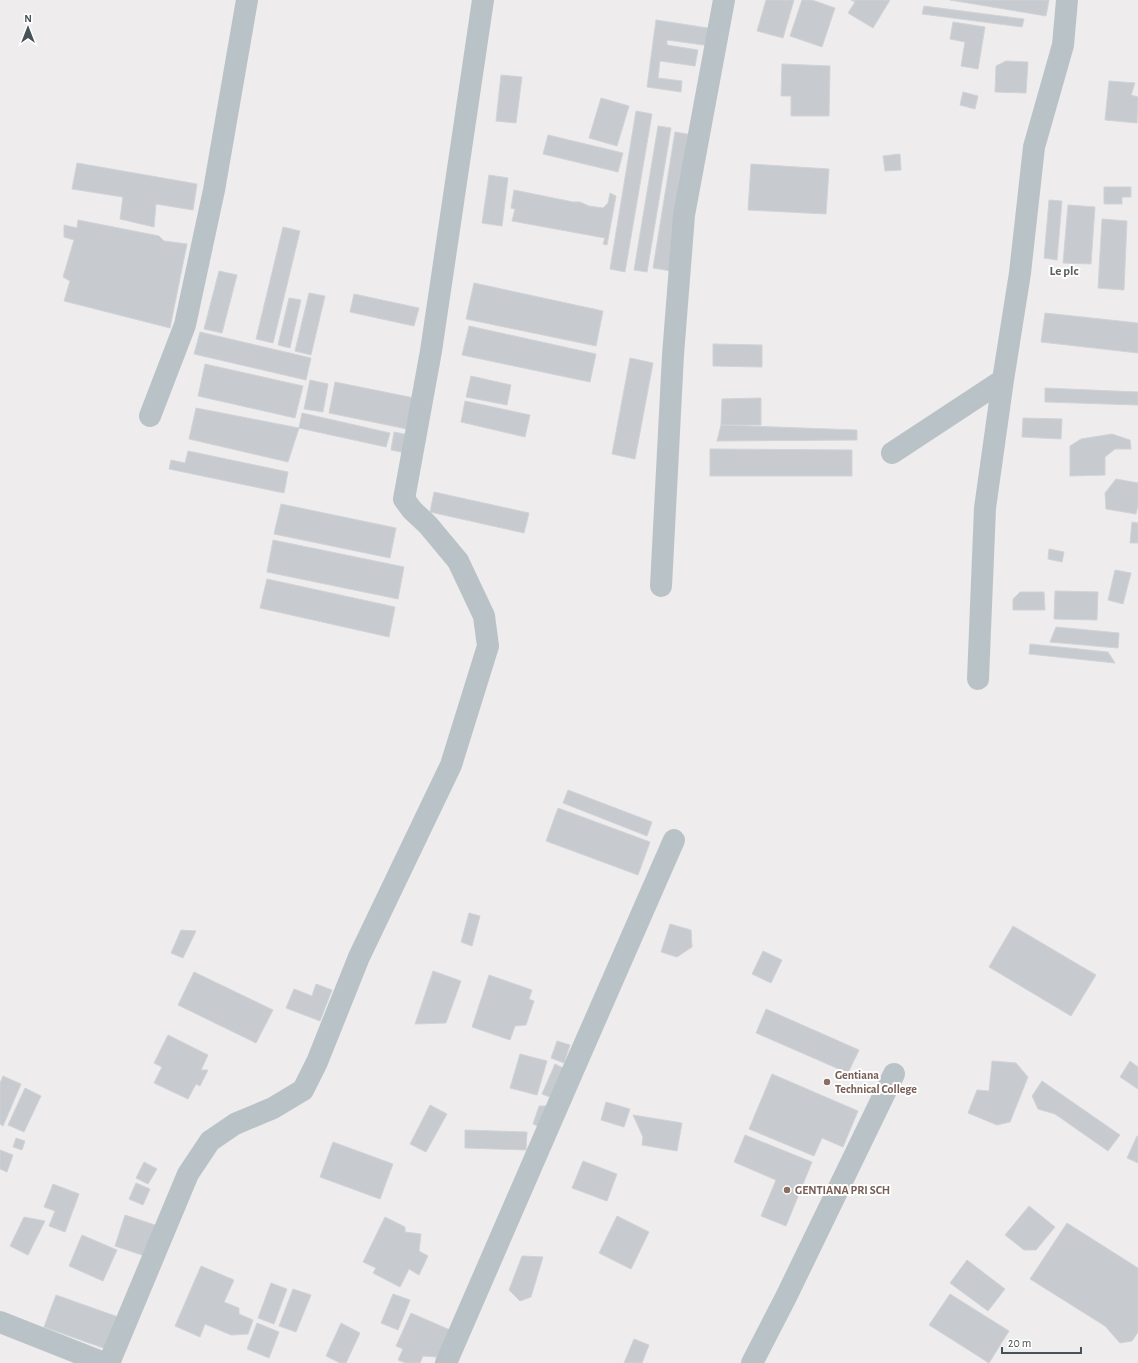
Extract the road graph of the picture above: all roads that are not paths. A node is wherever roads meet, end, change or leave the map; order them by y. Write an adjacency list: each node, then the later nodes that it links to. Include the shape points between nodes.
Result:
1 (247, 0): 6 (street, via 214,190 185,325)
2 (482, 0): 14 (street, via 431,352 404,500 458,561 484,616 488,646 451,765 359,956 317,1062 303,1090 273,1108 235,1124 210,1141 188,1174)
3 (724, 0): 8 (street, via 684,215 672,363)
4 (1067, 0): 5 (street, via 1063,45 1034,147 1020,273)
5 (1002, 380): 7 (street); 9 (street, via 986,508)
6 (150, 416)
7 (892, 453)
8 (661, 586)
9 (978, 679)
10 (674, 840): 15 (street)
11 (894, 1074): 16 (street)
12 (0, 1322): 13 (street)
13 (104, 1363)
14 (109, 1363)
15 (446, 1363)
16 (752, 1363)

